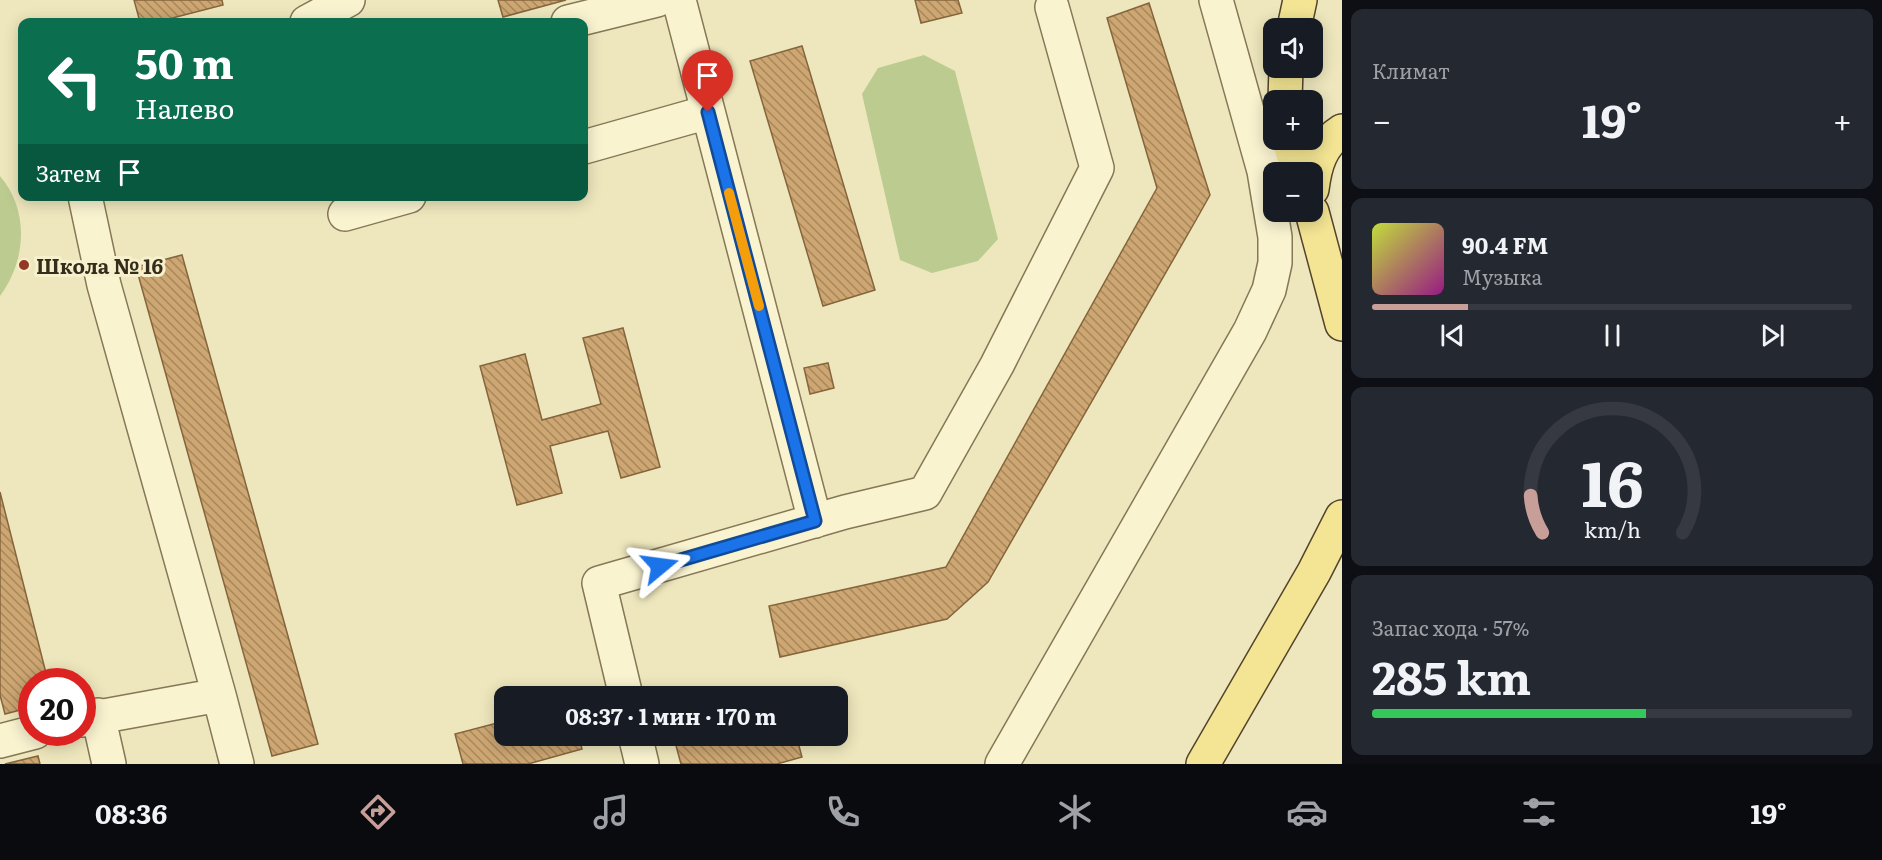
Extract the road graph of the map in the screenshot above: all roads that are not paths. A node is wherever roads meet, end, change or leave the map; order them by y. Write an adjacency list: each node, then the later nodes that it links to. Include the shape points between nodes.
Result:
1 (348, 0): 7 (street)
2 (657, 0): 8 (street)
3 (679, 0): 10 (street)
4 (1216, 0): 31 (street, via 1264,171 1275,237 1269,290 1250,330)
5 (1300, 0): 9 (main road)
6 (1058, 2): 20 (street, via 1097,168 997,365 925,493)
7 (314, 18)
8 (584, 18)
9 (1296, 18)
10 (708, 112): 12 (street); 20 (street)
11 (1342, 130): 13 (main road, via 1332,137)
12 (588, 146)
13 (1318, 162)
14 (86, 201): 22 (street, via 104,285)
15 (391, 201): 16 (street)
16 (345, 214)
17 (1315, 222): 18 (main road)
18 (1342, 324)
19 (1342, 517): 32 (main road)
20 (815, 521): 21 (street, via 598,583)
21 (624, 686)
22 (219, 695): 23 (street); 29 (street)
23 (96, 717)
24 (96, 733): 28 (street)
25 (18, 736): 26 (street)
26 (0, 741)
27 (638, 746): 30 (street)
28 (109, 764)
29 (237, 764)
30 (642, 764)
31 (1002, 764)
32 (1203, 764)

